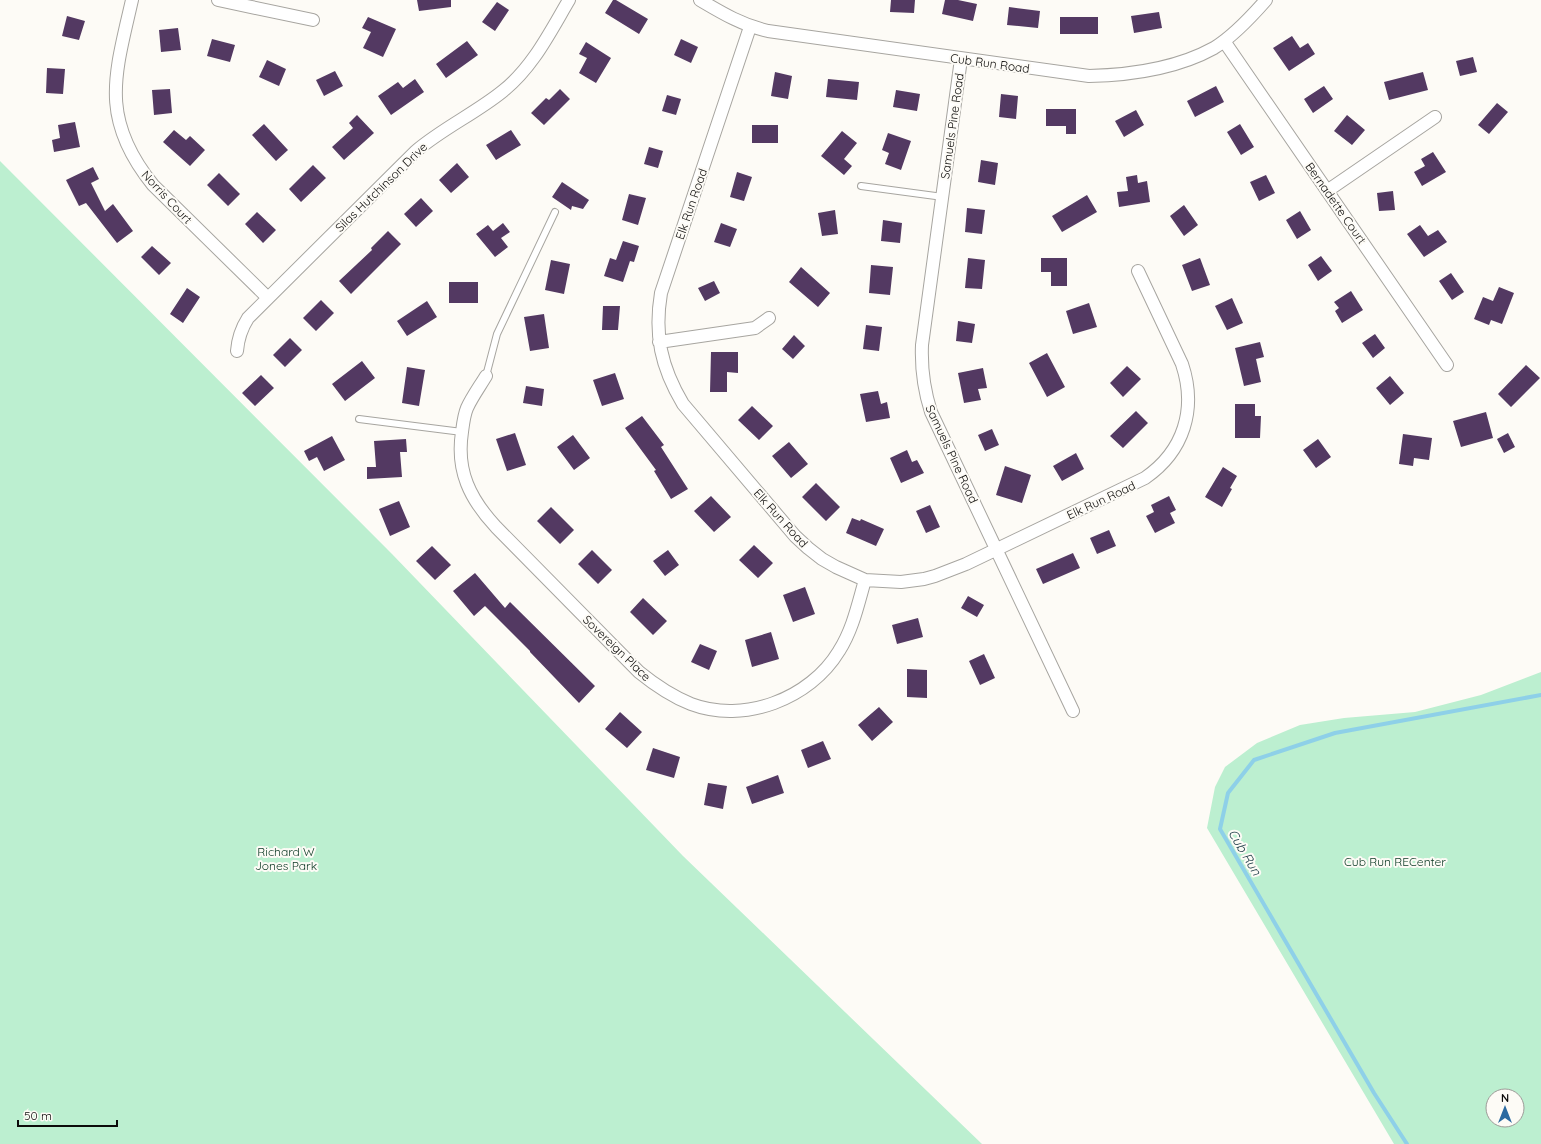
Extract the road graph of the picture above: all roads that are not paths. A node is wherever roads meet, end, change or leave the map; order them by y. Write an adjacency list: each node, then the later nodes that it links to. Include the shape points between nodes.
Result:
1 (132, 0): 16 (street, Norris Court, via 116,86 118,118 131,154 153,184)
2 (218, 0): 6 (street)
3 (569, 0): 16 (street, Silas Hutchinson Drive, via 520,76 503,91 431,138)
4 (700, 0): 7 (street, Cub Run Road)
5 (1266, 0): 8 (street, Cub Run Road)
6 (313, 20)
7 (750, 27): 9 (street, Cub Run Road); 18 (street, Elk Run Road, via 661,293 658,317)
8 (1224, 41): 9 (street, Cub Run Road, via 1178,63 1119,76 1089,76); 12 (street, Bernadette Court)
9 (961, 59): 13 (street, Samuels Pine Road)
10 (1435, 117): 12 (street)
11 (861, 186): 13 (lane)
12 (1327, 191): 20 (street, Bernadette Court)
13 (943, 197): 24 (street, Samuels Pine Road, via 922,345 924,386 931,412)
14 (555, 212): 21 (lane, via 497,334)
15 (1138, 270): 24 (street, Elk Run Road, via 1186,375 1189,406 1182,435 1167,460 1145,478)
16 (268, 298): 19 (street, Silas Hutchinson Drive, via 248,318 242,328)
17 (769, 318): 18 (street, via 755,328)
18 (659, 342): 25 (street, Elk Run Road, via 666,372 683,404 795,536 836,568)
19 (237, 351)
20 (1448, 365)
21 (486, 376): 23 (street, Sovereign Place, via 467,408)
22 (359, 419): 23 (lane)
23 (462, 432): 25 (street, Sovereign Place, via 461,464 465,481 482,513 639,672 673,696 692,704 712,709 748,709 784,699 803,688 831,663 840,651 853,623)
24 (996, 549): 25 (street, Elk Run Road, via 924,579 901,582); 26 (street, Samuels Pine Road)
25 (865, 580)
26 (1073, 711)

